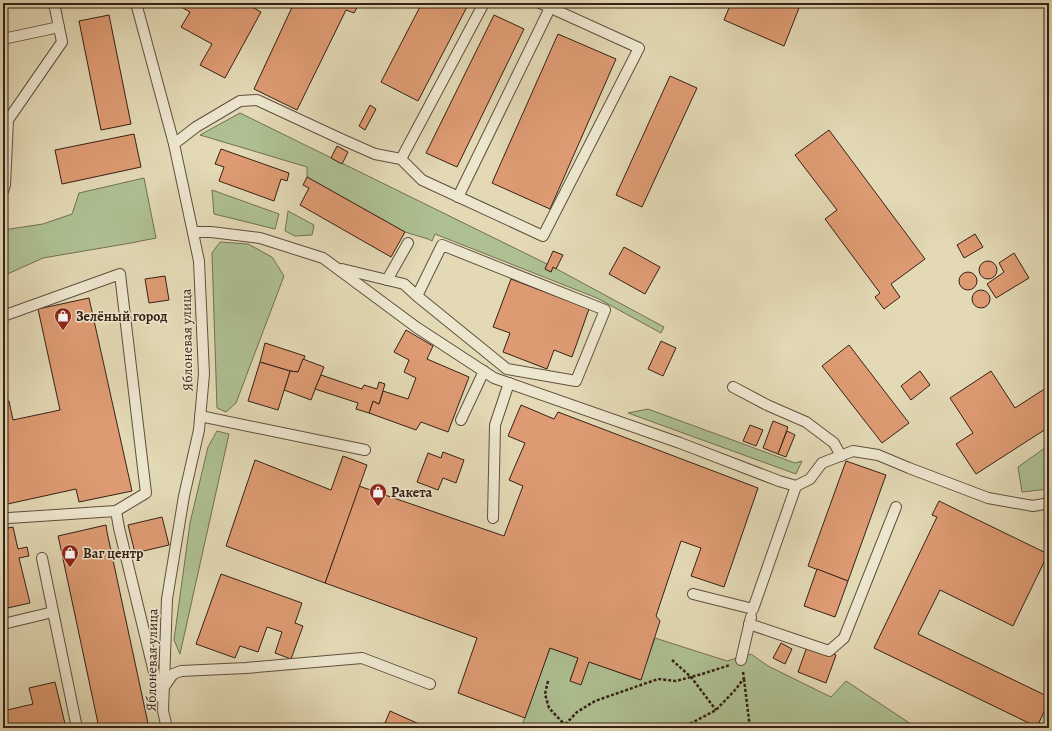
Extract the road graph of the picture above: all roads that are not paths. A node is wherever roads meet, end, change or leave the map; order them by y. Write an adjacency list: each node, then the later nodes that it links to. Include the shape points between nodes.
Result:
1 (54, 3): 6 (lane)
2 (136, 3): 8 (lane, Яблоневая улица)
3 (484, 3): 9 (lane)
4 (540, 3): 5 (lane)
5 (550, 8): 11 (lane); 11 (lane, via 639,48 543,236)
6 (59, 27): 7 (lane); 10 (lane, via 62,42 8,120)
7 (3, 40)
8 (174, 144): 9 (lane, via 196,127 240,101 257,100 375,154); 12 (lane, Яблоневая улица)
9 (401, 159): 11 (lane, via 422,180)
10 (3, 191)
11 (458, 197)
12 (193, 232): 14 (lane, via 260,238 323,258); 21 (lane, Яблоневая улица, via 199,261 204,374)
13 (408, 243): 15 (lane)
14 (336, 268): 15 (lane); 18 (lane, via 416,327)
15 (388, 280): 16 (lane, via 404,284)
16 (417, 296): 16 (lane, via 442,245 605,310 576,381 507,369)
17 (3, 316): 28 (lane, via 120,274 146,493)
18 (484, 371): 19 (lane); 22 (lane)
19 (509, 383): 25 (lane); 29 (lane, via 495,425)
20 (733, 387): 24 (lane, via 806,422 834,443)
21 (200, 416): 23 (lane); 39 (lane, Яблоневая улица, via 167,599)
22 (461, 420)
23 (365, 450)
24 (841, 456): 25 (lane, via 822,464 810,479); 26 (lane, via 853,451 878,455 988,498 1033,506)
25 (796, 486): 33 (lane)
26 (1049, 503)
27 (896, 507): 36 (lane, via 844,638 829,651)
28 (116, 511): 30 (lane); 40 (lane)
29 (493, 518)
30 (3, 519)
31 (42, 558): 34 (lane)
32 (693, 594): 33 (lane)
33 (753, 609): 36 (lane)
34 (53, 612): 35 (lane); 41 (lane)
35 (3, 624)
36 (749, 624): 37 (lane)
37 (741, 660)
38 (430, 684): 39 (lane, via 362,658 181,671 173,674)
39 (164, 687): 40 (lane, Яблоневая улица)
40 (163, 711): 42 (lane, Яблоневая улица)
41 (77, 728)
42 (166, 728)

